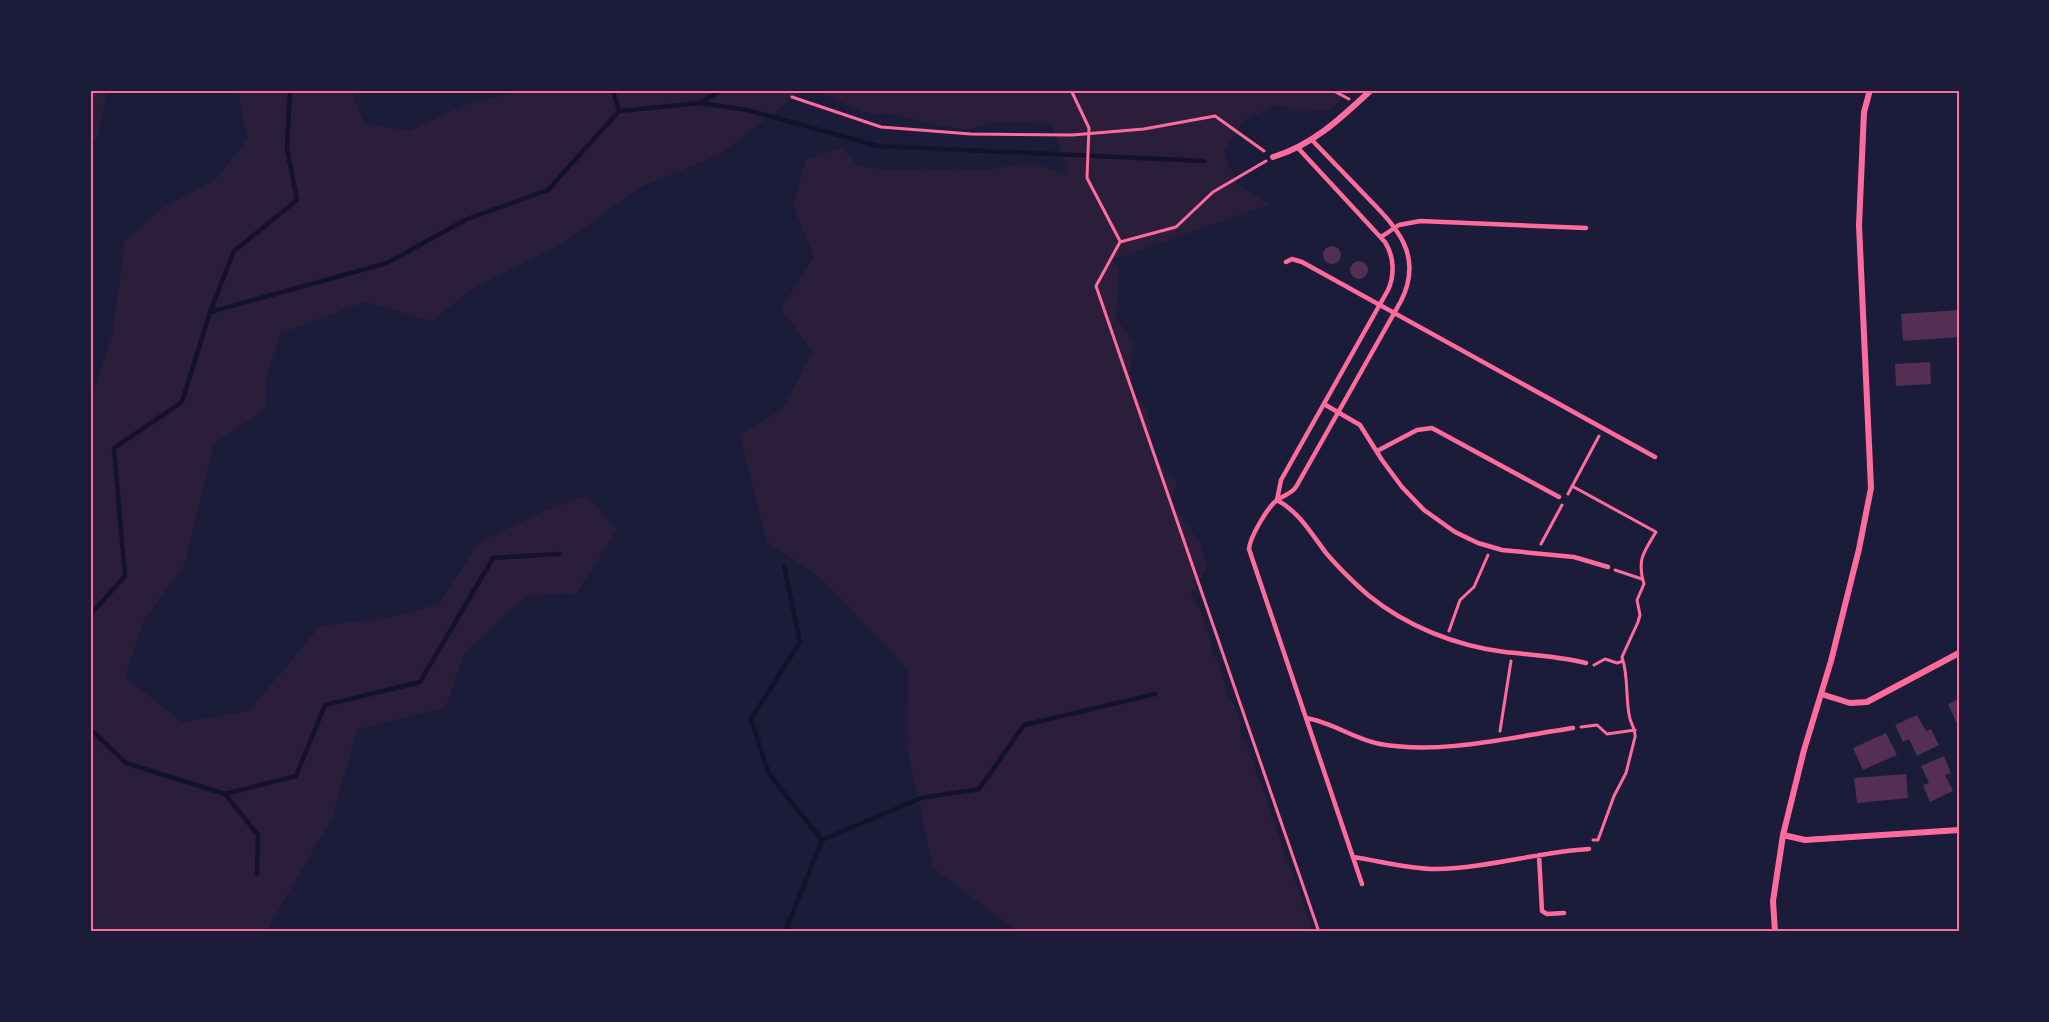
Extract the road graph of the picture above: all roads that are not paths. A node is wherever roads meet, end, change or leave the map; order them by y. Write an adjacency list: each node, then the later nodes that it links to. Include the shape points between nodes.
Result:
1 (1371, 90): 3 (street, via 1338,122)
2 (1869, 90): 21 (street, via 1864,112 1859,225 1871,488)
3 (1312, 140): 4 (street); 6 (lane)
4 (1298, 148): 5 (street); 8 (lane)
5 (1273, 157)
6 (1395, 227): 7 (lane, via 1420,221); 8 (lane); 11 (lane, via 1407,250 1409,271 1406,289)
7 (1586, 228)
8 (1381, 237): 10 (lane, via 1391,254 1393,269)
9 (1286, 262): 10 (lane, via 1298,260)
10 (1380, 305): 11 (lane); 12 (lane)
11 (1394, 313): 13 (lane); 15 (lane)
12 (1324, 404): 13 (lane); 17 (lane, via 1281,480)
13 (1338, 412): 14 (lane, via 1360,425); 17 (lane, via 1292,493)
14 (1377, 452): 16 (lane, via 1417,430 1432,428); 18 (lane, via 1402,487 1455,532 1490,547 1574,556)
15 (1655, 457)
16 (1559, 497)
17 (1277, 500): 20 (lane, via 1296,513 1341,570 1369,596 1412,623 1483,648); 22 (lane, via 1268,509 1249,549)
18 (1608, 567)
19 (1959, 653): 21 (street, via 1867,702 1850,703)
20 (1586, 663)
21 (1821, 694): 25 (street)
22 (1306, 718): 23 (lane, via 1395,746 1447,746); 28 (lane)
23 (1573, 728)
24 (1959, 830): 25 (street, via 1805,840)
25 (1783, 835): 31 (street, via 1773,902)
26 (1589, 849): 27 (lane)
27 (1539, 855): 28 (lane, via 1434,869); 30 (lane, via 1542,910 1547,914)
28 (1353, 857): 29 (lane)
29 (1362, 884)
30 (1564, 913)
31 (1775, 932)

